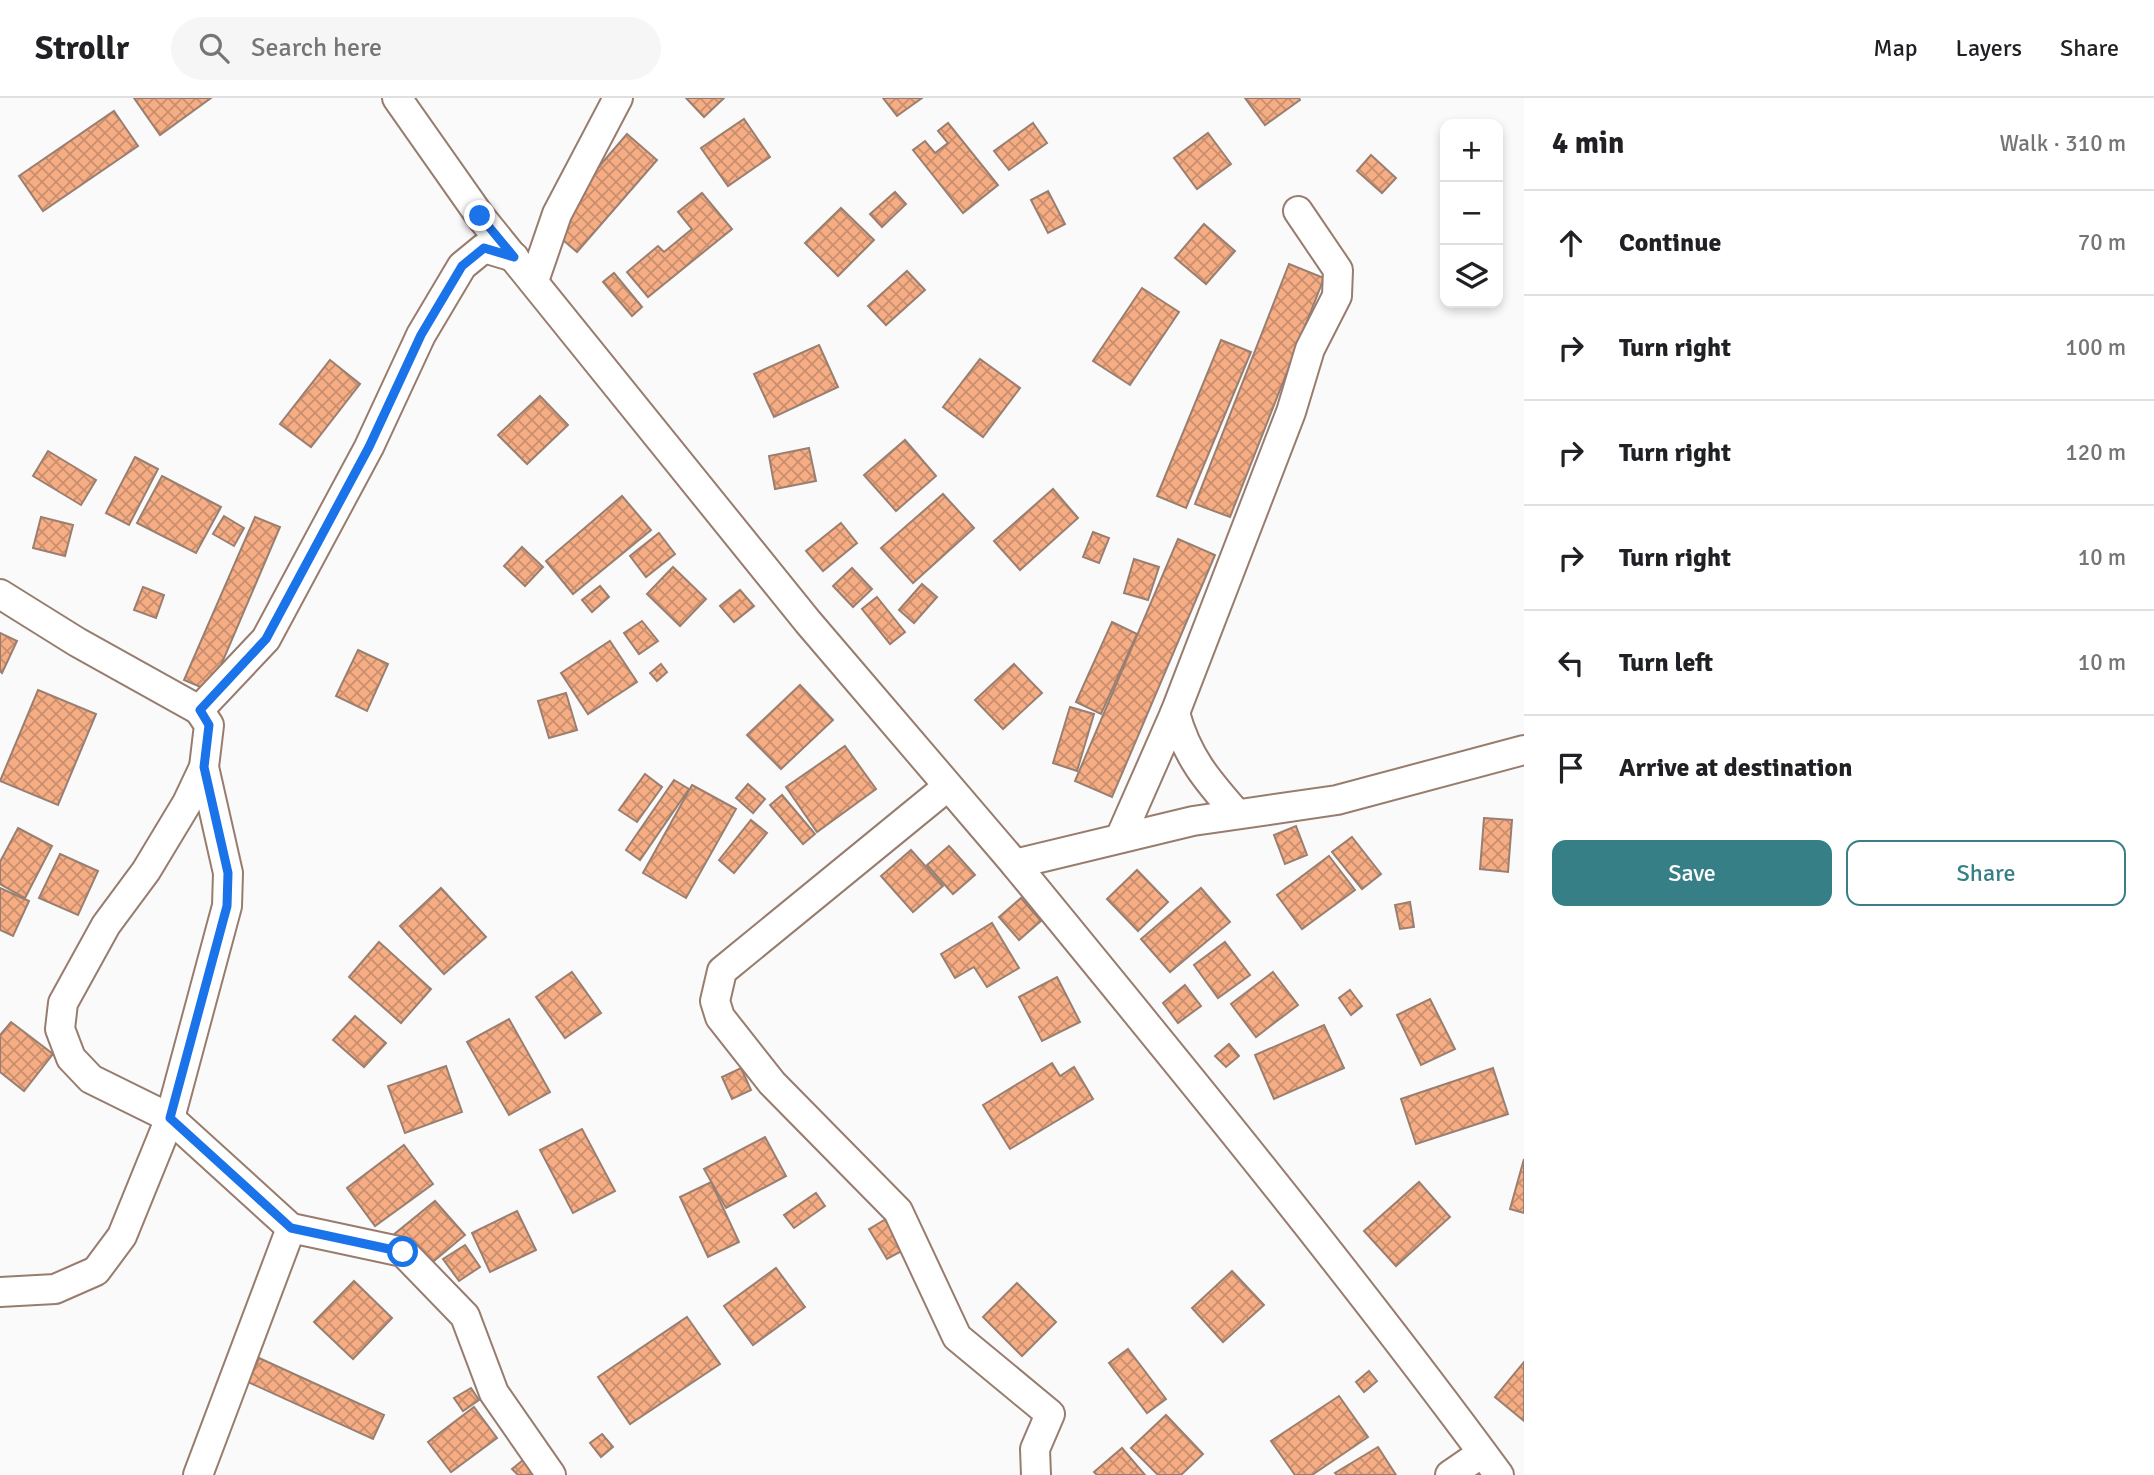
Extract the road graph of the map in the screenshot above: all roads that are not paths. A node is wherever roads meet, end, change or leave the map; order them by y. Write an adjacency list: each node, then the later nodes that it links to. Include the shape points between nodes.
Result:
1 (397, 98): 4 (street)
2 (618, 98): 5 (street, via 567,193)
3 (1298, 211): 8 (street, via 1338,270 1337,296 1310,349 1291,412)
4 (514, 257): 5 (street); 7 (street, via 484,248 462,266 421,335 369,447 266,639)
5 (534, 281): 11 (street)
6 (0, 594): 7 (street)
7 (200, 710): 10 (street, via 209,725)
8 (1175, 713): 12 (street, via 1183,744); 13 (street)
9 (1524, 750): 12 (street, via 1337,800)
10 (204, 767): 15 (street, via 228,873 227,906); 15 (street, via 146,871 106,925 64,1003 60,1030 71,1058 91,1079)
11 (947, 787): 14 (street); 21 (street, via 722,971 715,1001 719,1017 772,1083 898,1211 957,1337 1050,1414 1035,1448)
12 (1236, 813): 13 (street)
13 (1120, 838): 14 (street)
14 (1015, 864): 18 (street, via 1219,1112)
15 (170, 1118): 16 (street); 17 (street, via 122,1236 96,1271 55,1289)
16 (291, 1228): 19 (street); 20 (street, via 403,1252 465,1316 494,1393)
17 (0, 1292)
18 (1491, 1464): 22 (street)
19 (198, 1475)
20 (551, 1475)
21 (1036, 1475)
22 (1450, 1475)

